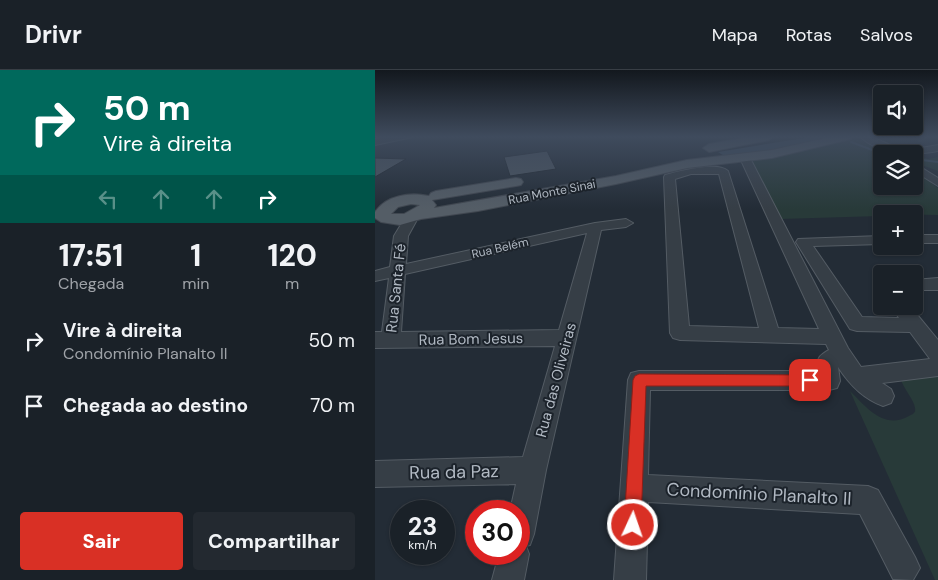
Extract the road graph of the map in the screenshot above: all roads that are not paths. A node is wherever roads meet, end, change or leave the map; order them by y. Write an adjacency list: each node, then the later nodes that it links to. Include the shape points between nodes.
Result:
1 (659, 161): 7 (main road, Rua Monte Sinai, via 515,199)
2 (746, 161): 24 (street)
3 (923, 172): 5 (street)
4 (526, 180): 7 (main road)
5 (937, 181)
6 (375, 207): 8 (main road)
7 (417, 210): 8 (main road, via 411,199); 11 (street, Rua Santa Fé)
8 (389, 216): 11 (street, Rua Santa Fé)
9 (626, 224): 10 (street, Rua Belém)
10 (595, 227): 15 (street, Rua Belém); 22 (street, Rua das Oliveiras)
11 (401, 236): 15 (street, Rua Santa Fé)
12 (938, 238): 13 (street)
13 (923, 239)
14 (873, 240): 20 (street, via 803,242 857,324)
15 (398, 271): 16 (street, Rua Belém); 23 (street, Rua Santa Fé)
16 (375, 276)
17 (938, 284): 18 (street)
18 (923, 285)
19 (906, 315): 20 (street)
20 (913, 325): 25 (street)
21 (771, 335): 21 (street, via 680,333 669,177 690,171 723,170); 24 (street)
22 (567, 338): 23 (street, Rua Bom Jesus); 29 (street, Rua das Oliveiras)
23 (383, 340)
24 (837, 345): 27 (street); 31 (street, via 827,361 829,381 639,380)
25 (938, 355)
26 (938, 367): 27 (street)
27 (856, 376): 28 (street)
28 (883, 396)
29 (533, 470): 30 (street, Rua da Paz); 32 (street, Rua das Oliveiras)
30 (375, 474)
31 (634, 488): 34 (street, Condomínio Planalto II, via 868,500); 36 (street)
32 (526, 500)
33 (511, 565): 35 (street)
34 (904, 568)
35 (508, 580)
36 (630, 580)

